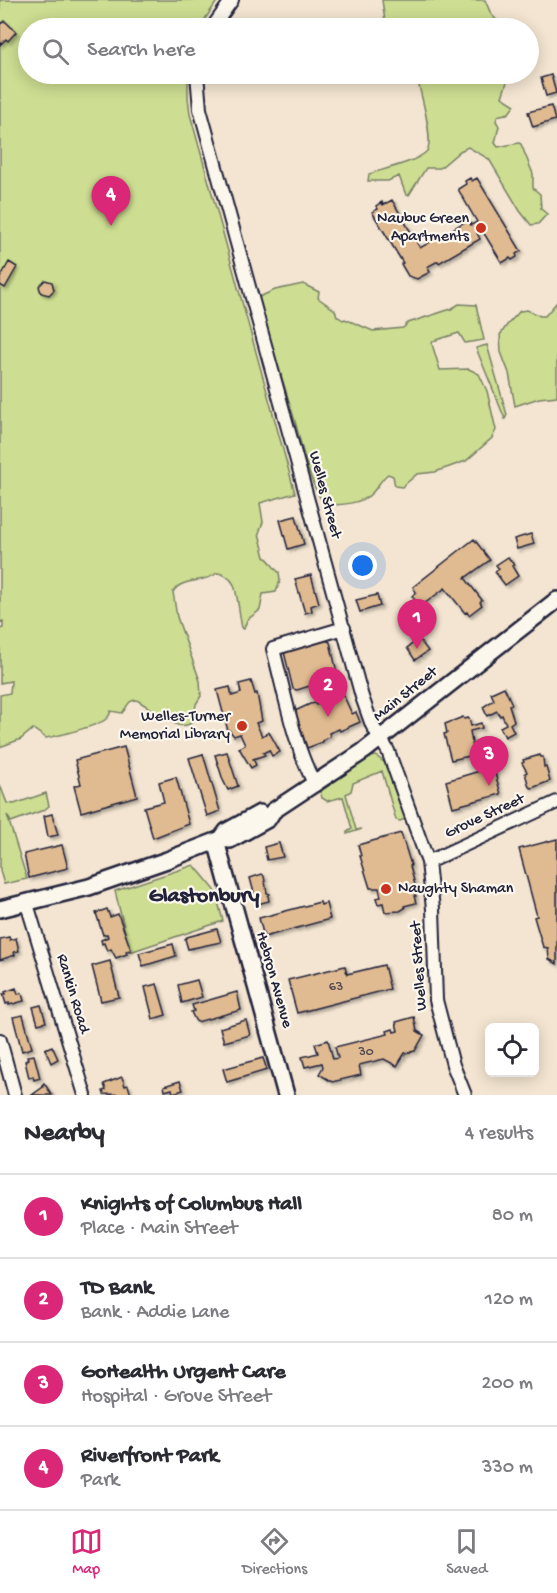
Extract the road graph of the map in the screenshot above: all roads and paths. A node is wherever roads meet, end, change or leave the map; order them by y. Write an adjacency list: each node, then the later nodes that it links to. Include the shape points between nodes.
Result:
1 (232, 0): 2 (street)
2 (219, 18)
3 (198, 84): 5 (street, Welles Street, via 200,109)
4 (557, 600): 6 (main road, Main Street)
5 (344, 628): 6 (street, Welles Street, via 370,720); 7 (street, via 273,648 297,739)
6 (381, 738): 7 (main road, Main Street); 10 (street, Welles Street)
7 (315, 785): 9 (main road, Main Street, via 244,834)
8 (557, 802): 10 (street, Grove Street)
9 (218, 840): 11 (main road, Main Street, via 107,881); 16 (main road, Hebron Avenue)
10 (428, 862): 17 (street, Welles Street, via 436,1000)
11 (27, 903): 12 (main road, Main Street); 15 (street, Rankin Road)
12 (0, 909)
13 (0, 1040): 14 (street)
14 (15, 1095)
15 (85, 1095)
16 (286, 1095)
17 (465, 1095)

